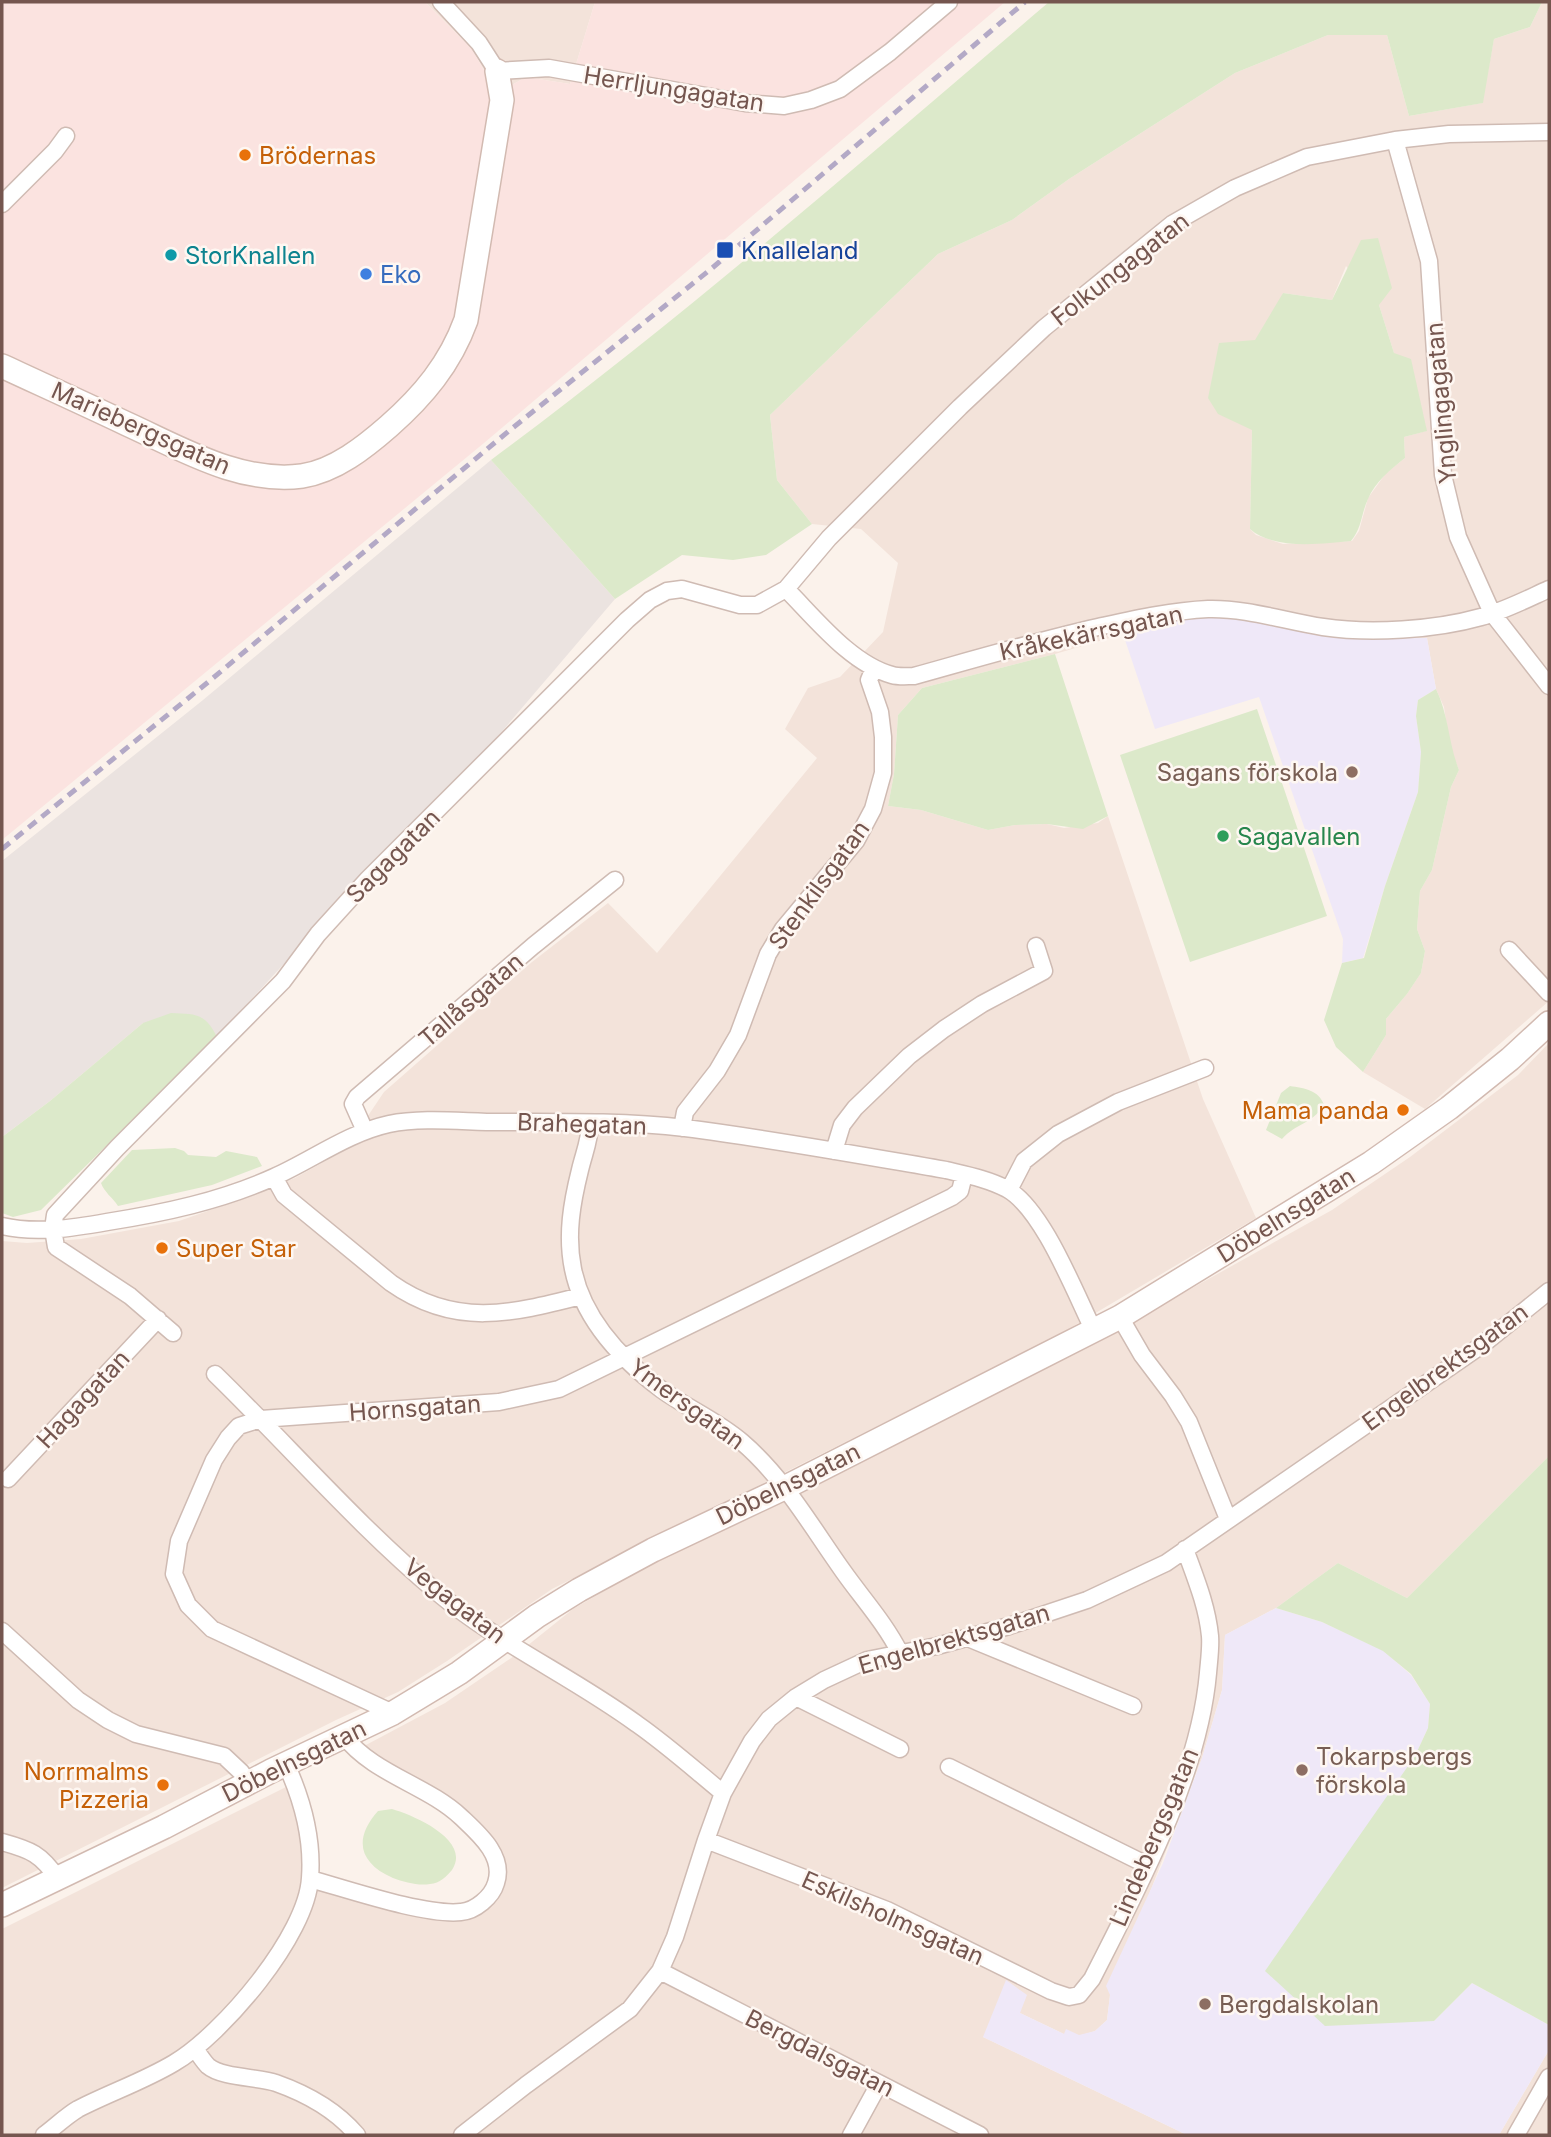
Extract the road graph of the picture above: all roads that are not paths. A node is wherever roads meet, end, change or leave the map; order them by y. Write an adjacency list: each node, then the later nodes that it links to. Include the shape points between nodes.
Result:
1 (441, 2): 3 (street, via 479,43)
2 (949, 2): 3 (street, Herrljungagatan, via 840,89 784,106 549,68)
3 (497, 71): 8 (street, Mariebergsgatan, via 502,100 466,320 459,338 444,368 401,415 344,460 304,475 242,472)
4 (1549, 132): 6 (street, Folkungagatan)
5 (66, 136): 7 (street)
6 (1395, 140): 9 (street, Folkungagatan, via 1307,157 1235,188 1172,224 1044,328 970,397 829,538); 11 (street, Ynglingagatan, via 1429,261 1443,475 1458,537)
7 (2, 204)
8 (2, 366)
9 (786, 589): 12 (street, Kråkekärrsgatan); 28 (street, Sagagatan, via 757,605 740,605 682,589 667,591 627,620 369,879 318,934 283,981 55,1214)
10 (1549, 589): 11 (street, Kråkekärrsgatan)
11 (1493, 613): 12 (street, Kråkekärrsgatan, via 1424,627 1378,629 1327,628 1246,611 1163,613 914,676 895,676); 13 (street, Ynglingagatan)
12 (873, 668): 21 (street, Stenkilsgatan, via 869,680 883,737 883,773 873,809 856,841 783,929 768,954 738,1035 685,1112)
13 (1549, 686)
14 (615, 880): 22 (street, Tallåsgatan, via 357,1097 353,1104)
15 (1036, 946): 23 (street, via 1044,971 982,1004 909,1056 842,1125)
16 (1509, 950): 17 (street)
17 (1549, 993)
18 (1549, 1023): 31 (street, Döbelnsgatan, via 1449,1108 1371,1163)
19 (1205, 1069): 26 (street, via 1118,1102 1058,1134 1024,1161)
20 (590, 1123): 21 (street, Brahegatan); 22 (street, Brahegatan, via 412,1121); 30 (street, Ymersgatan, via 569,1225 573,1271)
21 (682, 1128): 23 (street, Brahegatan)
22 (365, 1131): 25 (street, Brahegatan)
23 (834, 1151): 24 (street, Brahegatan)
24 (964, 1175): 26 (street, Brahegatan); 35 (street, Hornsgatan, via 960,1191 952,1198)
25 (274, 1177): 28 (street, Brahegatan, via 181,1209); 30 (street, via 284,1195 391,1283 427,1305 493,1314)
26 (1009, 1190): 33 (street, Brahegatan, via 1026,1204 1043,1229)
27 (2, 1226): 28 (street, Brahegatan)
28 (53, 1229): 32 (street, via 56,1247)
29 (1549, 1291): 40 (street, Engelbrektsgatan, via 1482,1345)
30 (581, 1296): 35 (street, Ymersgatan)
31 (1121, 1317): 33 (street, Döbelnsgatan); 40 (street, via 1189,1422)
32 (158, 1319): 34 (street); 38 (street, Hagagatan)
33 (1094, 1331): 39 (street, Döbelnsgatan)
34 (173, 1333)
35 (624, 1358): 37 (street, Hornsgatan, via 559,1389 499,1402); 39 (street, Ymersgatan, via 662,1390 741,1441)
36 (215, 1374): 37 (street, Vegagatan)
37 (261, 1419): 44 (street, Vegagatan, via 386,1547 440,1595); 48 (street, Hornsgatan, via 239,1426 214,1460 179,1541 174,1574 188,1605 212,1629)
38 (8, 1479)
39 (784, 1488): 44 (street, Döbelnsgatan, via 579,1590); 45 (street, Ymersgatan)
40 (1228, 1518): 41 (street, Engelbrektsgatan)
41 (1185, 1549): 43 (street, Engelbrektsgatan, via 1166,1563 1087,1600); 57 (street, Lindebergsgatan, via 1205,1606 1210,1638 1206,1694 1171,1812)
42 (2, 1631): 53 (street, via 78,1700 108,1720 136,1734 224,1756)
43 (968, 1638): 45 (street, Engelbrektsgatan); 47 (street)
44 (505, 1640): 48 (street, Döbelnsgatan); 54 (street, Vegagatan, via 636,1723)
45 (900, 1653): 46 (street, Engelbrektsgatan, via 867,1660)
46 (796, 1697): 50 (street); 54 (street, Engelbrektsgatan, via 769,1719)
47 (1133, 1706)
48 (393, 1713): 49 (street, Döbelnsgatan)
49 (344, 1736): 51 (street, Döbelnsgatan); 58 (street, via 351,1746 459,1815 490,1846 498,1864 496,1884 479,1905 462,1912 397,1903)
50 (900, 1749)
51 (286, 1764): 53 (street, Döbelnsgatan); 58 (street, via 308,1833)
52 (949, 1767): 57 (street)
53 (248, 1782): 59 (street, Döbelnsgatan)
54 (723, 1793): 55 (street, Engelbrektsgatan)
55 (706, 1840): 61 (street, Engelbrektsgatan); 62 (street, Eskilsholmsgatan, via 887,1910 1051,1991)
56 (2, 1842): 59 (street, via 46,1861)
57 (1147, 1866): 62 (street, Lindebergsgatan, via 1092,1979)
58 (310, 1879): 63 (street, via 296,1921 268,1969)
59 (58, 1880): 60 (street, Döbelnsgatan)
60 (2, 1905)
61 (660, 1971): 65 (street, Bergdalsgatan); 68 (street, Engelbrektsgatan, via 620,2017)
62 (1079, 1995)
63 (195, 2049): 66 (street, via 75,2110); 67 (street, via 210,2068 274,2082 312,2098)
64 (1549, 2077): 71 (street)
65 (879, 2084): 69 (street); 70 (street, Bergdalsgatan)
66 (44, 2135)
67 (357, 2135)
68 (462, 2135)
69 (851, 2135)
70 (980, 2135)
71 (1516, 2135)

